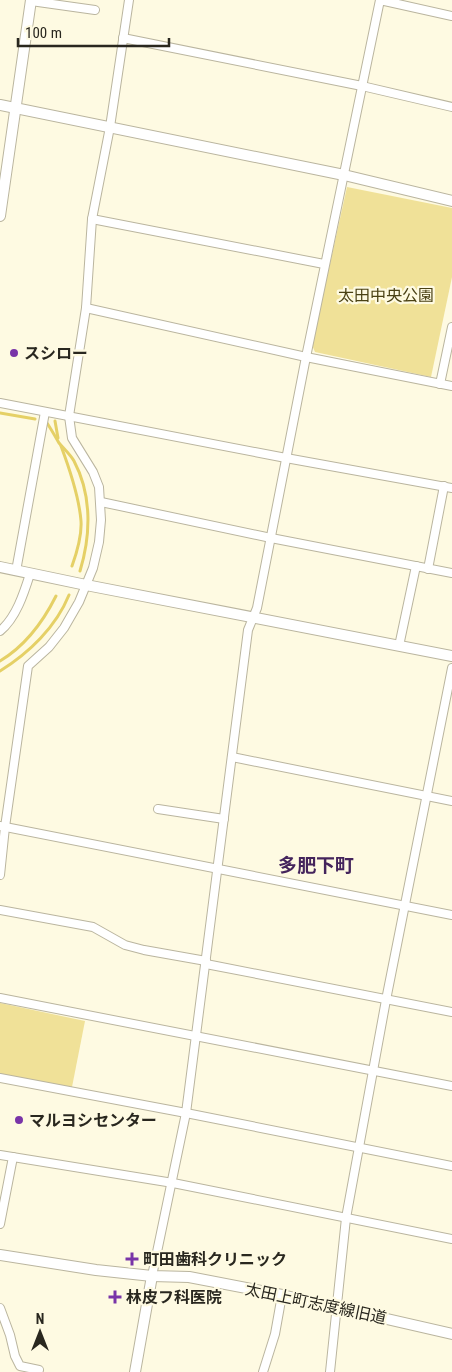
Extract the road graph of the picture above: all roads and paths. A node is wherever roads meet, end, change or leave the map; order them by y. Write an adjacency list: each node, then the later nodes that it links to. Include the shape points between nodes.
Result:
1 (129, 0): 5 (street)
2 (31, 1): 3 (street); 9 (street)
3 (95, 10)
4 (452, 16): 6 (street, via 380,0)
5 (123, 38): 6 (street); 10 (street)
6 (362, 86): 8 (street); 11 (street)
7 (0, 105): 9 (street)
8 (452, 107)
9 (16, 108): 10 (street); 13 (street)
10 (110, 127): 11 (street); 14 (street)
11 (344, 175): 12 (street); 15 (street)
12 (452, 201)
13 (0, 216)
14 (92, 219): 15 (street); 16 (street)
15 (324, 264): 18 (street)
16 (86, 308): 18 (street); 23 (street)
17 (452, 327): 19 (street)
18 (306, 357): 19 (street); 24 (street)
19 (440, 384): 20 (street)
20 (452, 386)
21 (0, 404): 22 (street)
22 (45, 412): 23 (street); 31 (street)
23 (69, 416): 24 (street); 26 (street, via 72,438 93,472)
24 (286, 458): 25 (street); 27 (street)
25 (448, 487): 30 (street)
26 (101, 502): 27 (street); 34 (street, via 100,542)
27 (271, 538): 28 (street); 35 (street)
28 (416, 566): 30 (street); 37 (street)
29 (0, 567): 31 (street)
30 (428, 568): 32 (street)
31 (16, 571): 33 (street)
32 (452, 573)
33 (30, 574): 34 (street); 36 (street, via 12,617)
34 (86, 585): 35 (street); 45 (street, via 64,628 28,666)
35 (253, 618): 37 (street); 40 (street, via 248,630)
36 (0, 631)
37 (399, 646): 38 (street)
38 (452, 656)
39 (452, 668): 41 (street)
40 (232, 758): 41 (street); 44 (street)
41 (427, 796): 42 (street); 48 (street)
42 (452, 801)
43 (158, 809): 44 (street)
44 (224, 819): 46 (street)
45 (3, 827): 46 (street); 47 (street)
46 (218, 869): 48 (street); 51 (street)
47 (0, 875)
48 (405, 906): 50 (street); 53 (street)
49 (0, 910): 51 (street, via 93,927 125,945)
50 (452, 915)
51 (206, 962): 53 (street); 55 (street)
52 (0, 998): 55 (street)
53 (386, 1000): 54 (street); 56 (street)
54 (452, 1012)
55 (196, 1036): 56 (street); 59 (street)
56 (373, 1072): 58 (street); 60 (street)
57 (0, 1078): 59 (street)
58 (452, 1086)
59 (186, 1113): 60 (street); 64 (street)
60 (358, 1148): 63 (street); 65 (street)
61 (0, 1155): 62 (street)
62 (13, 1157): 64 (street); 66 (street)
63 (452, 1166)
64 (173, 1183): 65 (street); 69 (street)
65 (346, 1218): 67 (street); 72 (street)
66 (0, 1224)
67 (452, 1239)
68 (0, 1255): 69 (street, 太田上町志度線旧道)
69 (152, 1276): 70 (street, 太田上町志度線旧道, via 189,1276); 75 (street)
70 (282, 1295): 72 (street, 太田上町志度線旧道); 76 (street, via 275,1334)
71 (0, 1308): 74 (street, via 20,1366)
72 (338, 1308): 73 (street, 太田上町志度線旧道); 77 (street)
73 (452, 1334)
74 (40, 1370)
75 (135, 1372)
76 (263, 1372)
77 (330, 1372)

